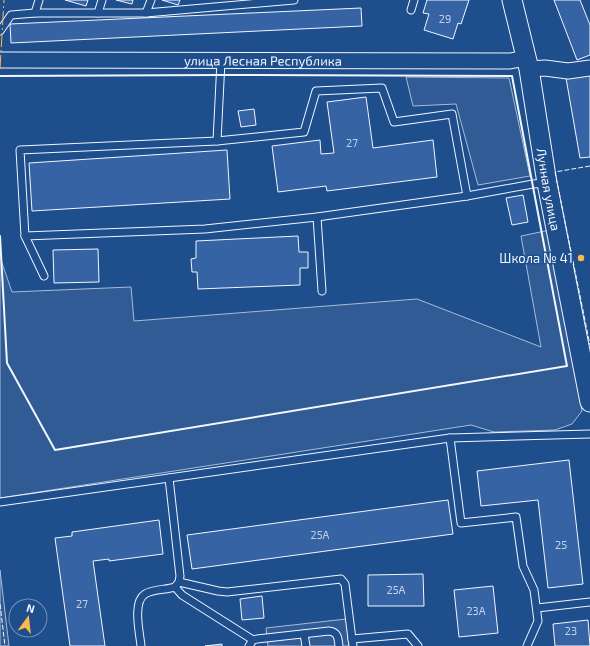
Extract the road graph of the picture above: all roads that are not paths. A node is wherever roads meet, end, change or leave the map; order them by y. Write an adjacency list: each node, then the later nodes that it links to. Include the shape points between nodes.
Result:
1 (39, 0): 10 (lane)
2 (102, 0): 11 (lane)
3 (151, 0): 12 (lane)
4 (294, 0): 7 (lane)
5 (414, 0): 9 (lane)
6 (512, 0): 16 (street, Лунная улица)
7 (261, 2): 8 (lane)
8 (217, 4): 12 (lane)
9 (411, 10)
10 (35, 13): 11 (lane); 13 (lane, via 11,15)
11 (98, 13): 12 (lane)
12 (146, 13)
13 (0, 31)
14 (0, 60): 15 (street, улица Лесная Республика)
15 (221, 61): 16 (street, улица Лесная Республика, via 510,61); 18 (lane)
16 (528, 64): 17 (street, улица Лесная Республика, via 568,71); 19 (street, Лунная улица)
17 (590, 68)
18 (217, 141): 20 (lane, via 304,132 316,91 382,88 394,122 452,114); 22 (lane, via 20,150)
19 (547, 183): 20 (lane); 25 (street, Лунная улица)
20 (467, 196): 21 (lane)
21 (318, 217): 22 (lane, via 205,230); 24 (lane)
22 (25, 236): 23 (lane)
23 (44, 276)
24 (322, 292)
25 (590, 402)
26 (590, 434): 27 (lane)
27 (450, 438): 28 (lane); 32 (lane, via 461,523 516,517 523,566 534,590)
28 (169, 478): 29 (lane); 30 (lane, via 180,576)
29 (0, 502)
30 (177, 585): 34 (lane, via 182,595); 35 (lane, via 227,592 341,579 345,584); 36 (lane, via 144,595 138,603)
31 (590, 602): 32 (lane)
32 (537, 608): 40 (lane, via 538,621)
33 (304, 634): 34 (lane); 37 (lane); 38 (lane, via 334,631)
34 (251, 643)
35 (352, 643): 39 (lane, via 408,634)
36 (141, 646)
37 (306, 646)
38 (339, 646)
39 (418, 646)
40 (527, 646)

